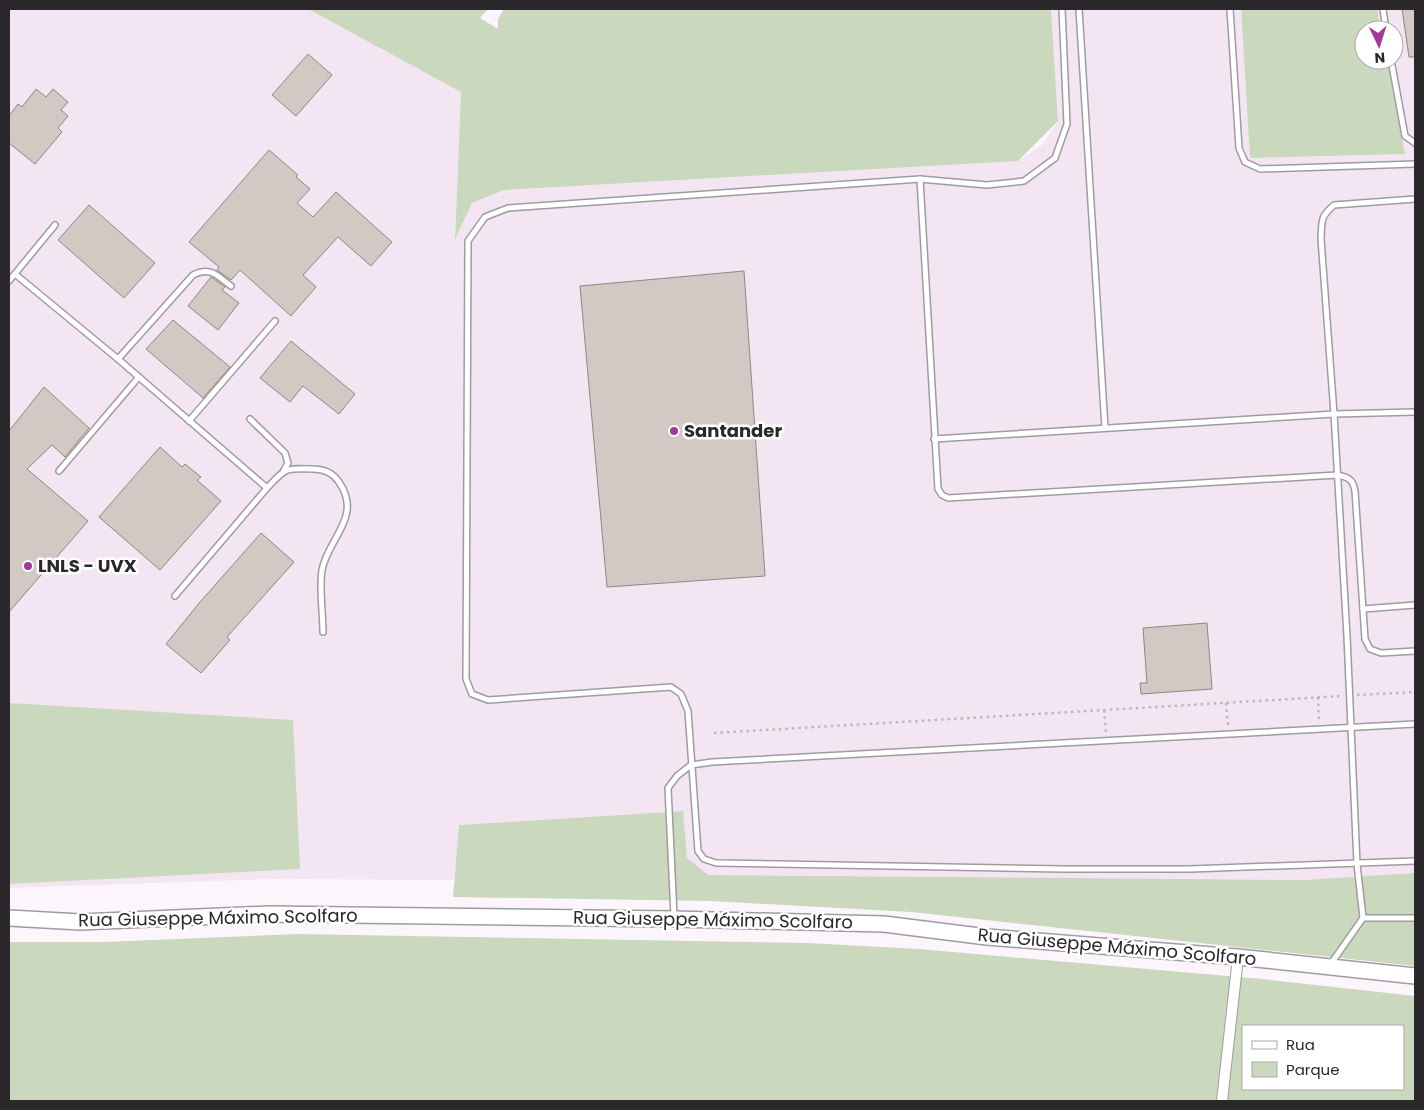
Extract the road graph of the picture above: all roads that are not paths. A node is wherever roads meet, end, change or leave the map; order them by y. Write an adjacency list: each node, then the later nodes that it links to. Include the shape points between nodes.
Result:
1 (1062, 9): 7 (lane, via 1067,124 1055,158 1024,181 987,186)
2 (1079, 9): 20 (lane)
3 (1230, 9): 6 (lane, via 1239,148 1245,162 1260,169)
4 (1393, 70): 5 (lane, via 1405,136)
5 (1415, 142)
6 (1415, 164)
7 (920, 179): 21 (lane); 33 (lane, via 508,208 485,217 468,241 466,678 472,694 488,700 671,687 681,694 688,711)
8 (1415, 199): 17 (lane, via 1334,205 1324,213 1321,239)
9 (55, 225): 10 (lane)
10 (15, 274): 11 (lane); 14 (lane)
11 (9, 281)
12 (231, 286): 14 (lane, via 210,271 202,270 193,275)
13 (275, 321): 19 (lane)
14 (118, 360): 15 (lane)
15 (138, 378): 19 (lane); 23 (lane)
16 (1415, 412): 17 (lane)
17 (1334, 414): 20 (lane); 24 (lane)
18 (250, 419): 22 (lane, via 285,453 288,463)
19 (189, 421): 25 (lane)
20 (1105, 428): 21 (lane)
21 (934, 439): 24 (lane, via 938,489 942,496 948,498)
22 (284, 470): 25 (lane); 29 (lane, via 319,469 335,476 344,490 348,510 342,530 324,562 322,574)
23 (59, 471)
24 (1337, 475): 28 (lane, via 1346,476 1353,482 1355,491); 32 (lane)
25 (266, 488): 26 (lane)
26 (174, 596)
27 (1415, 605): 28 (lane)
28 (1363, 609): 30 (lane, via 1364,640 1370,649 1381,653)
29 (323, 632)
30 (1415, 650)
31 (1415, 724): 32 (lane)
32 (1351, 728): 33 (lane); 35 (lane)
33 (692, 764): 35 (lane, via 698,851 704,859 716,863 1065,869); 39 (lane, via 668,788)
34 (1415, 861): 35 (lane)
35 (1357, 864): 37 (lane)
36 (9, 918): 39 (main road, Rua Giuseppe Máximo Scolfaro, via 80,922 269,914)
37 (1362, 918): 38 (lane); 41 (lane)
38 (1415, 918)
39 (674, 919): 40 (main road, Rua Giuseppe Máximo Scolfaro, via 884,924 987,937)
40 (1238, 957): 41 (main road, Rua Giuseppe Máximo Scolfaro); 43 (street)
41 (1329, 967): 42 (main road, Rua Giuseppe Máximo Scolfaro)
42 (1415, 976)
43 (1222, 1101)

